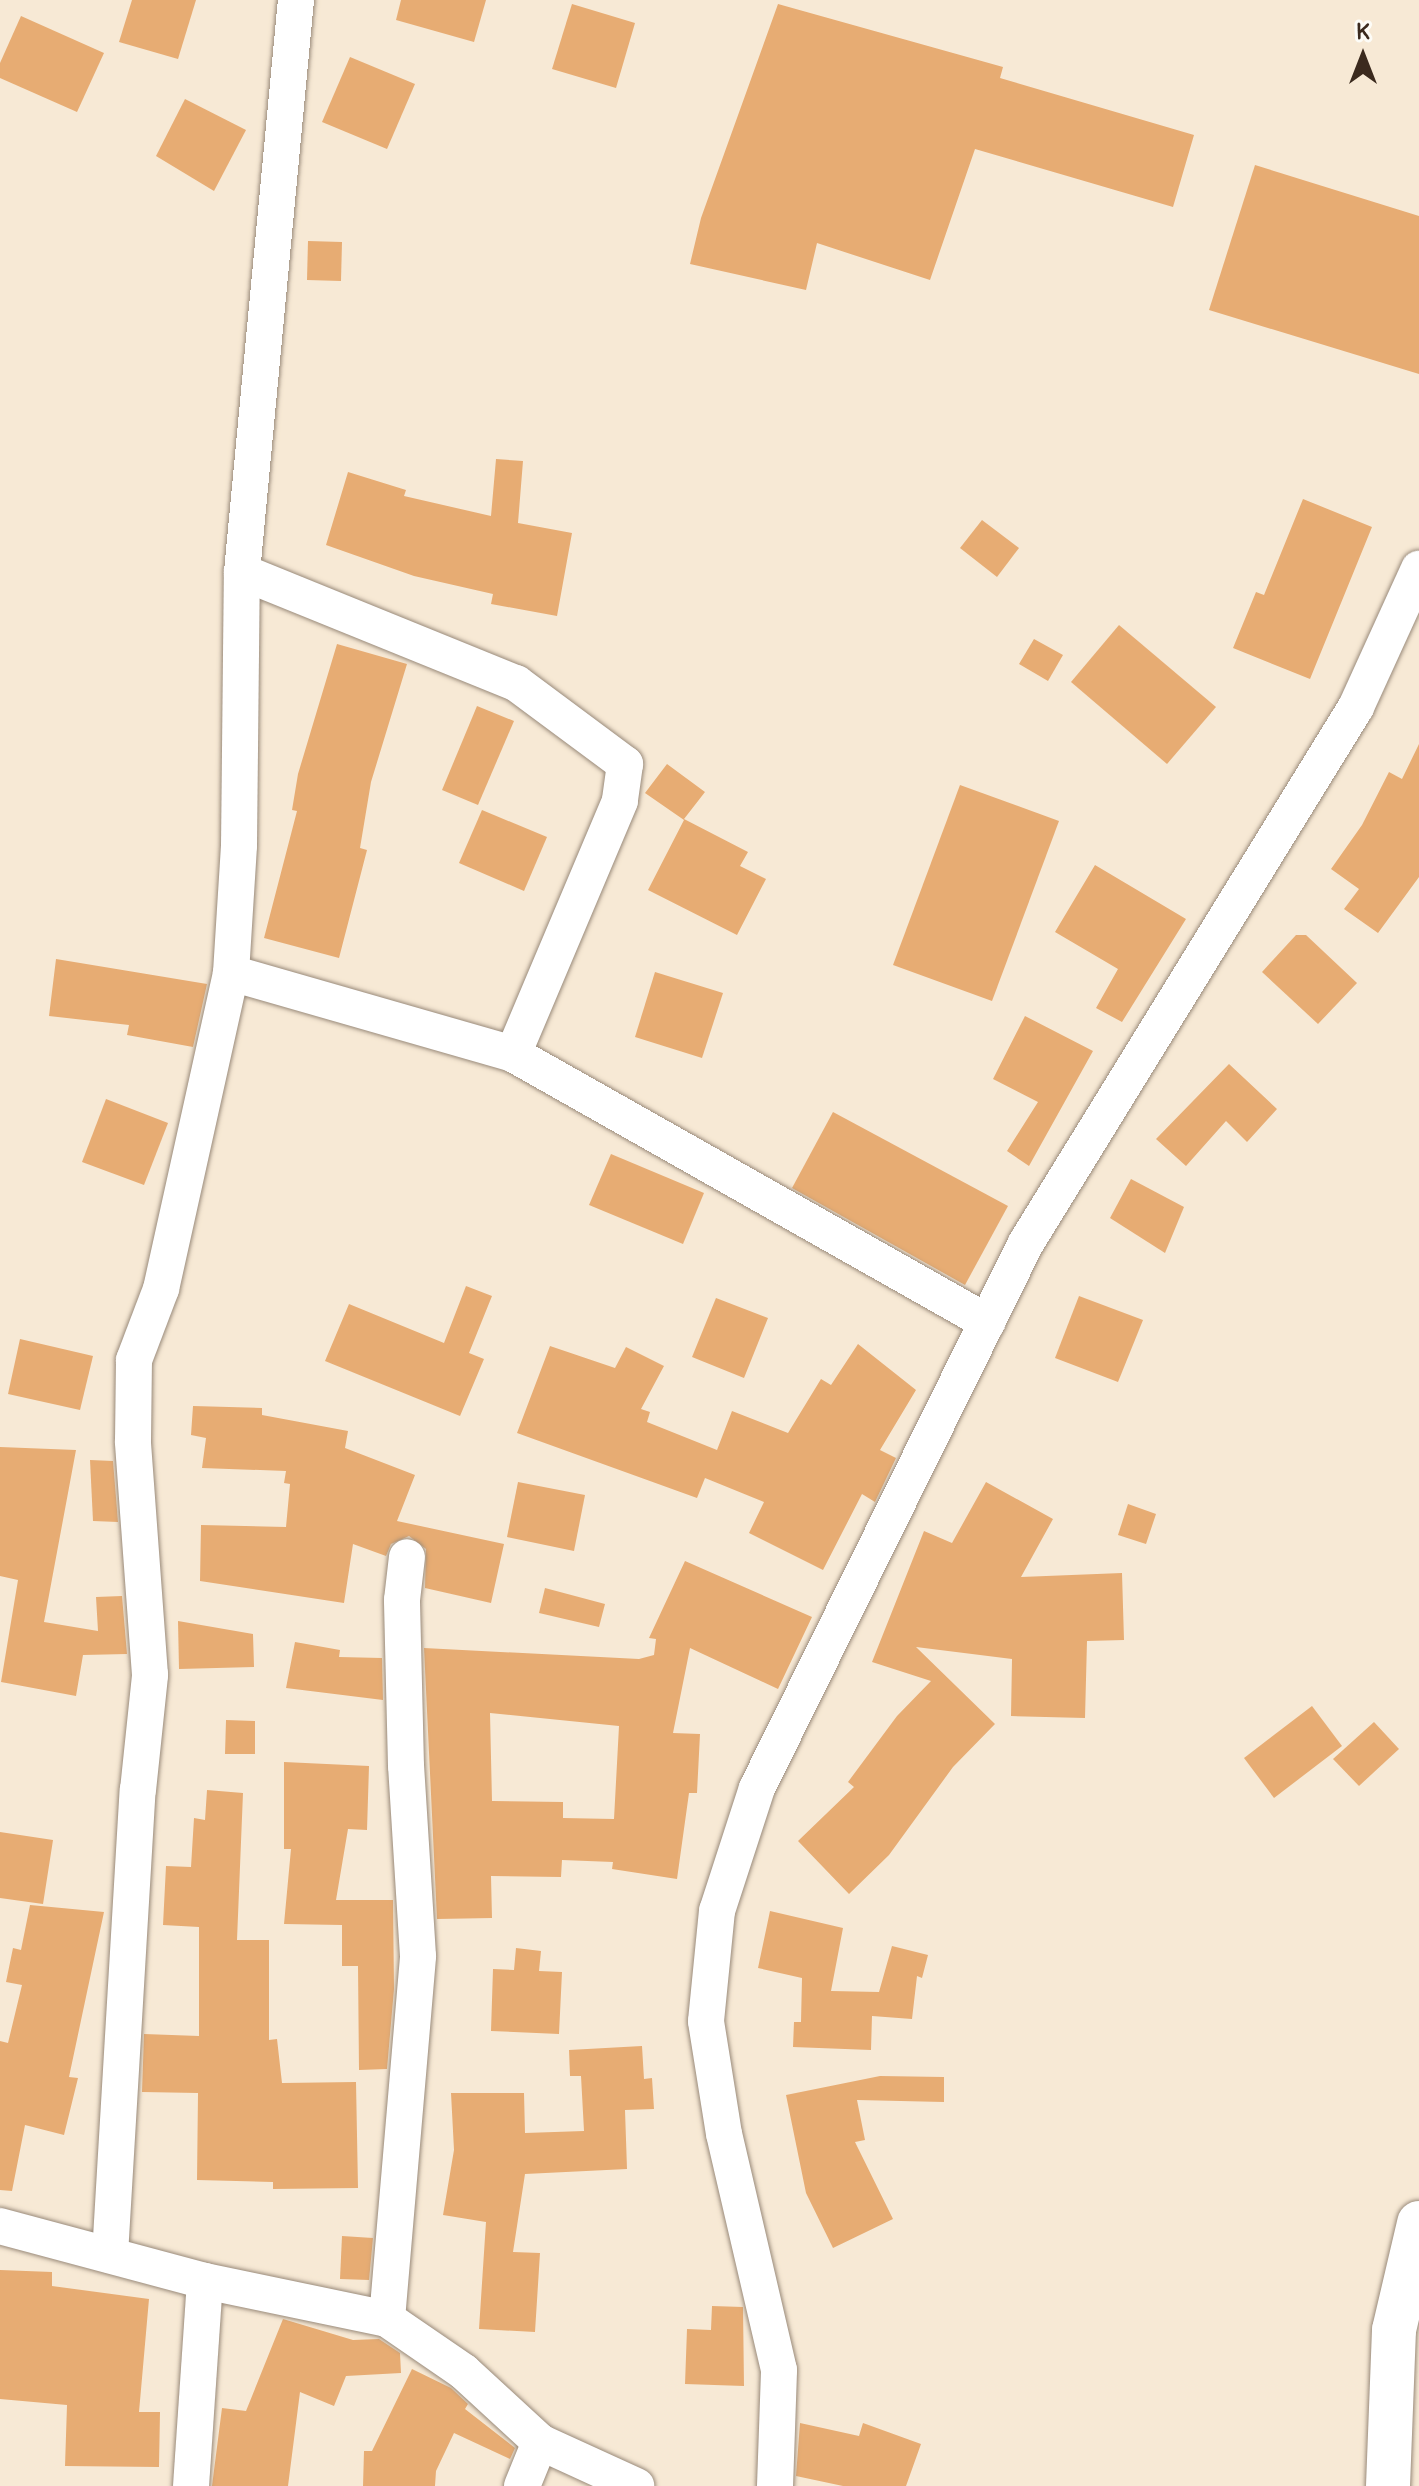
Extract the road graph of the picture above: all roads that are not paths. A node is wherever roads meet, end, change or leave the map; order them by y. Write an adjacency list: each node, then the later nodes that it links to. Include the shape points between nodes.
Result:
1 (296, 0): 3 (street)
2 (1419, 569): 6 (street, via 1356,707 1026,1243)
3 (242, 572): 4 (street, via 239,845); 5 (street, via 516,683 625,764 620,801)
4 (231, 973): 5 (street); 10 (street, via 161,1289 134,1360 133,1441 150,1675 138,1790)
5 (513, 1054): 6 (street)
6 (987, 1322): 17 (street, via 757,1788 717,1911 706,2021 724,2134 779,2370)
7 (407, 1557): 12 (street, via 402,1600 406,1766 418,1956)
8 (1419, 2223): 18 (street, via 1394,2330)
9 (0, 2226): 10 (street)
10 (110, 2255): 11 (street)
11 (205, 2281): 12 (street); 14 (street)
12 (387, 2319): 13 (street, via 464,2372)
13 (540, 2442): 15 (street); 16 (street)
14 (191, 2486)
15 (522, 2486)
16 (636, 2486)
17 (775, 2486)
18 (1388, 2486)

